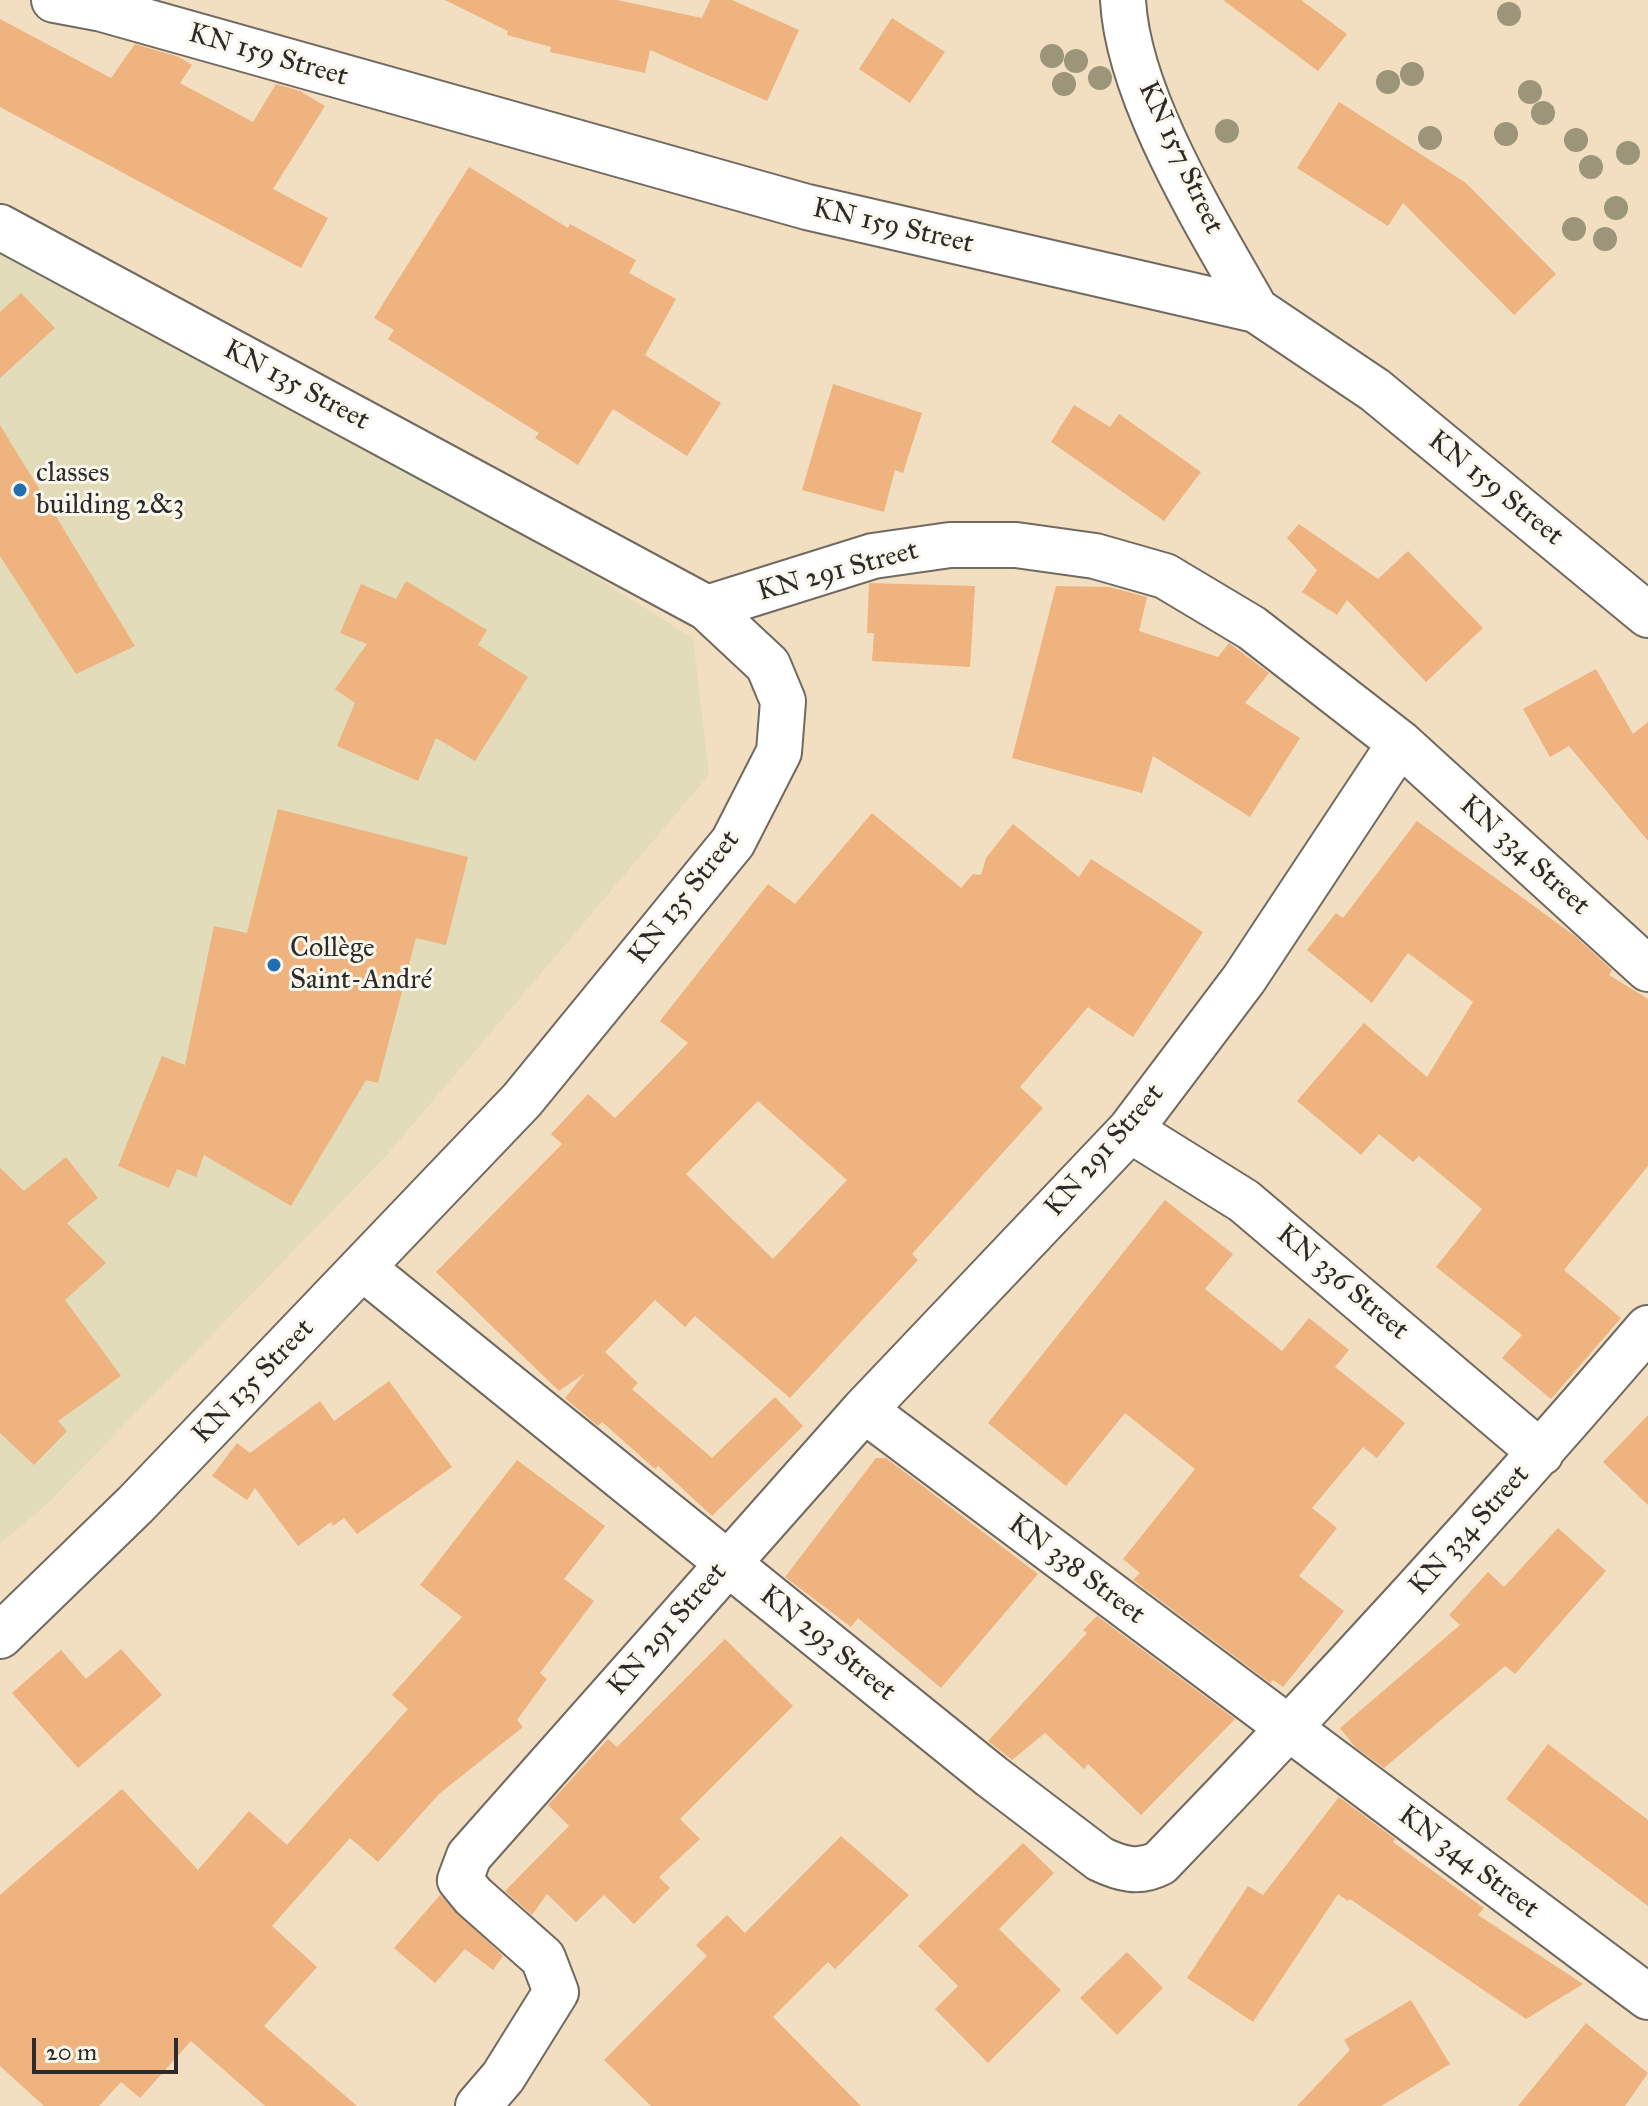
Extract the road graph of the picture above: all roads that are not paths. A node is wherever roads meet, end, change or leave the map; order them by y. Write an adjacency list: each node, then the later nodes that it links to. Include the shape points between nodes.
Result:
1 (54, 0): 4 (street, KN 159 Street, via 102,9 807,207)
2 (1123, 0): 4 (street, KN 157 Street, via 1145,94 1185,184)
3 (0, 227): 5 (street, KN 135 Street)
4 (1256, 310): 6 (street, KN 159 Street, via 1375,390)
5 (707, 608): 7 (street, KN 291 Street, via 873,556 950,545 1016,545 1095,556 1165,576 1252,628); 10 (street, KN 135 Street, via 768,665 783,701 779,752 733,842 522,1100)
6 (1648, 615)
7 (1400, 743): 8 (street, KN 334 Street); 9 (street, KN 291 Street, via 1244,979)
8 (1648, 969)
9 (1130, 1130): 12 (street, KN 291 Street); 13 (street, KN 336 Street, via 1244,1201)
10 (364, 1269): 14 (street, KN 293 Street); 15 (street, KN 135 Street)
11 (1648, 1328): 13 (street, KN 334 Street)
12 (864, 1410): 14 (street, KN 291 Street); 16 (street, KN 338 Street)
13 (1541, 1453): 16 (street, KN 334 Street)
14 (727, 1563): 16 (street, KN 293 Street, via 1003,1785 1118,1868 1139,1870 1160,1863); 18 (street, KN 291 Street, via 469,1856 460,1880 543,1958 556,1992 503,2077)
15 (0, 1636)
16 (1289, 1730): 17 (street, KN 344 Street)
17 (1648, 1997)
18 (478, 2106)

